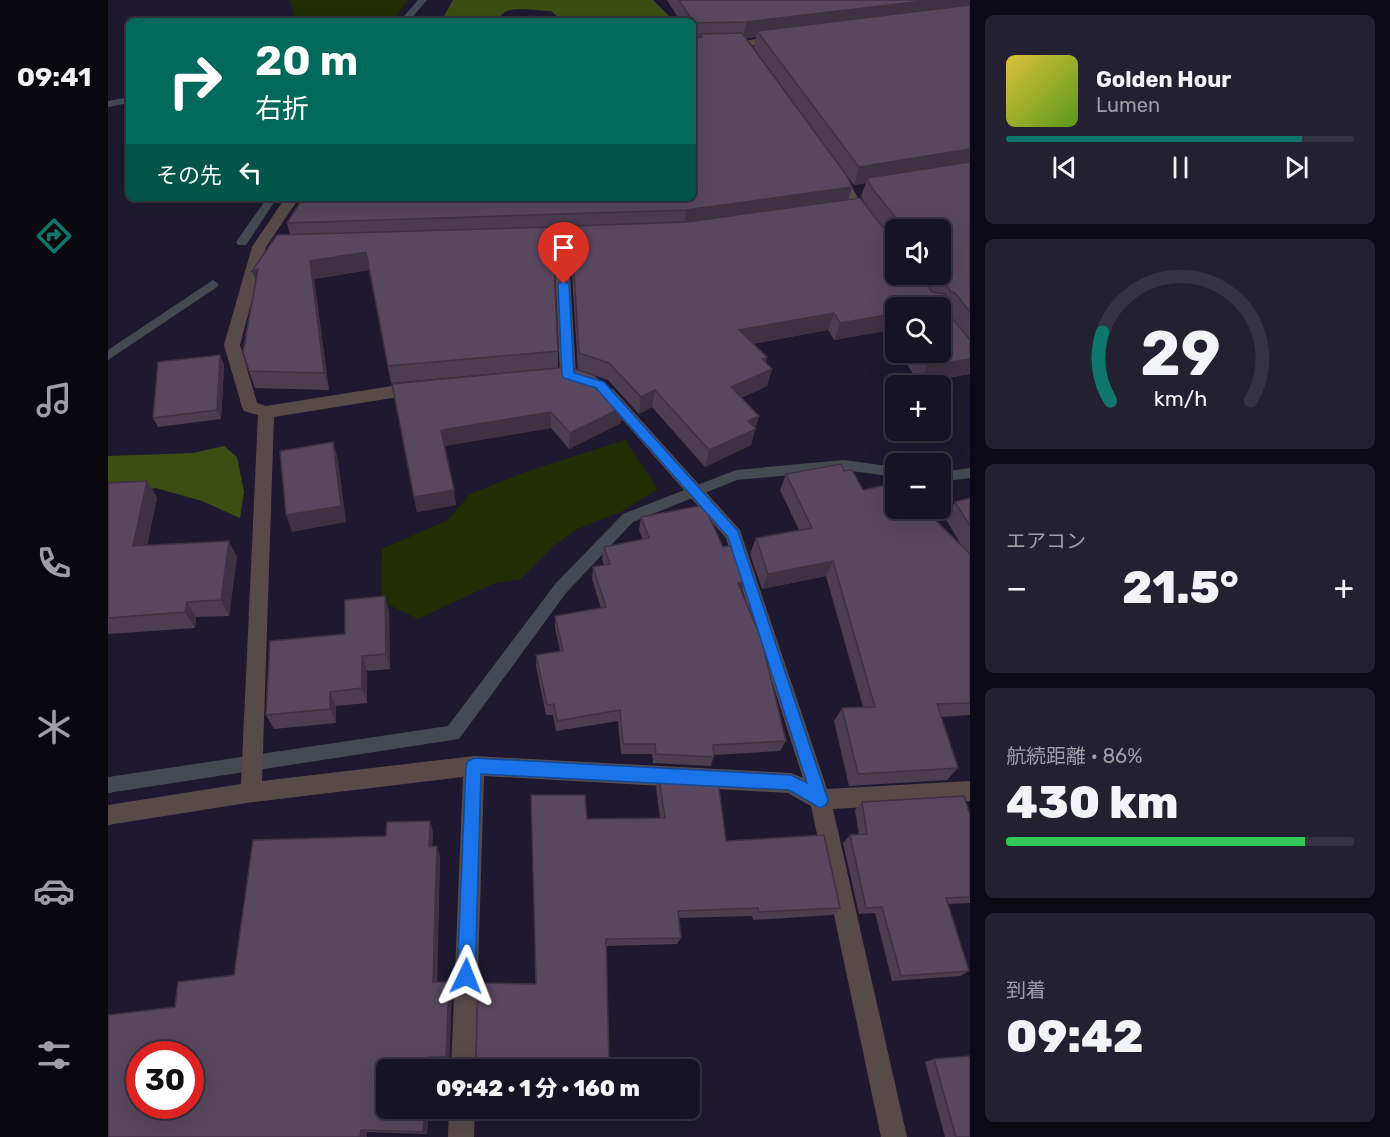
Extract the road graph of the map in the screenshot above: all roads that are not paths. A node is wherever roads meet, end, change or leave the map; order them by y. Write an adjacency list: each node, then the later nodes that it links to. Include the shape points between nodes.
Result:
1 (790, 38): 2 (street, via 746,48)
2 (696, 45)
3 (830, 164): 8 (street, via 855,190 852,209)
4 (290, 201): 10 (street)
5 (606, 237): 6 (street)
6 (561, 238): 7 (street); 16 (street, via 573,378 600,385 734,535)
7 (515, 240)
8 (885, 245)
9 (282, 246): 10 (street)
10 (259, 247): 12 (street, via 232,345 250,407)
11 (430, 387): 12 (street)
12 (266, 412): 14 (street)
13 (474, 766): 14 (street); 16 (street, via 791,783); 18 (street)
14 (252, 785): 17 (street)
15 (970, 791): 16 (street)
16 (820, 800): 21 (street)
17 (108, 815)
18 (463, 1059)
19 (462, 1119): 20 (street)
20 (461, 1137)
21 (894, 1137)

